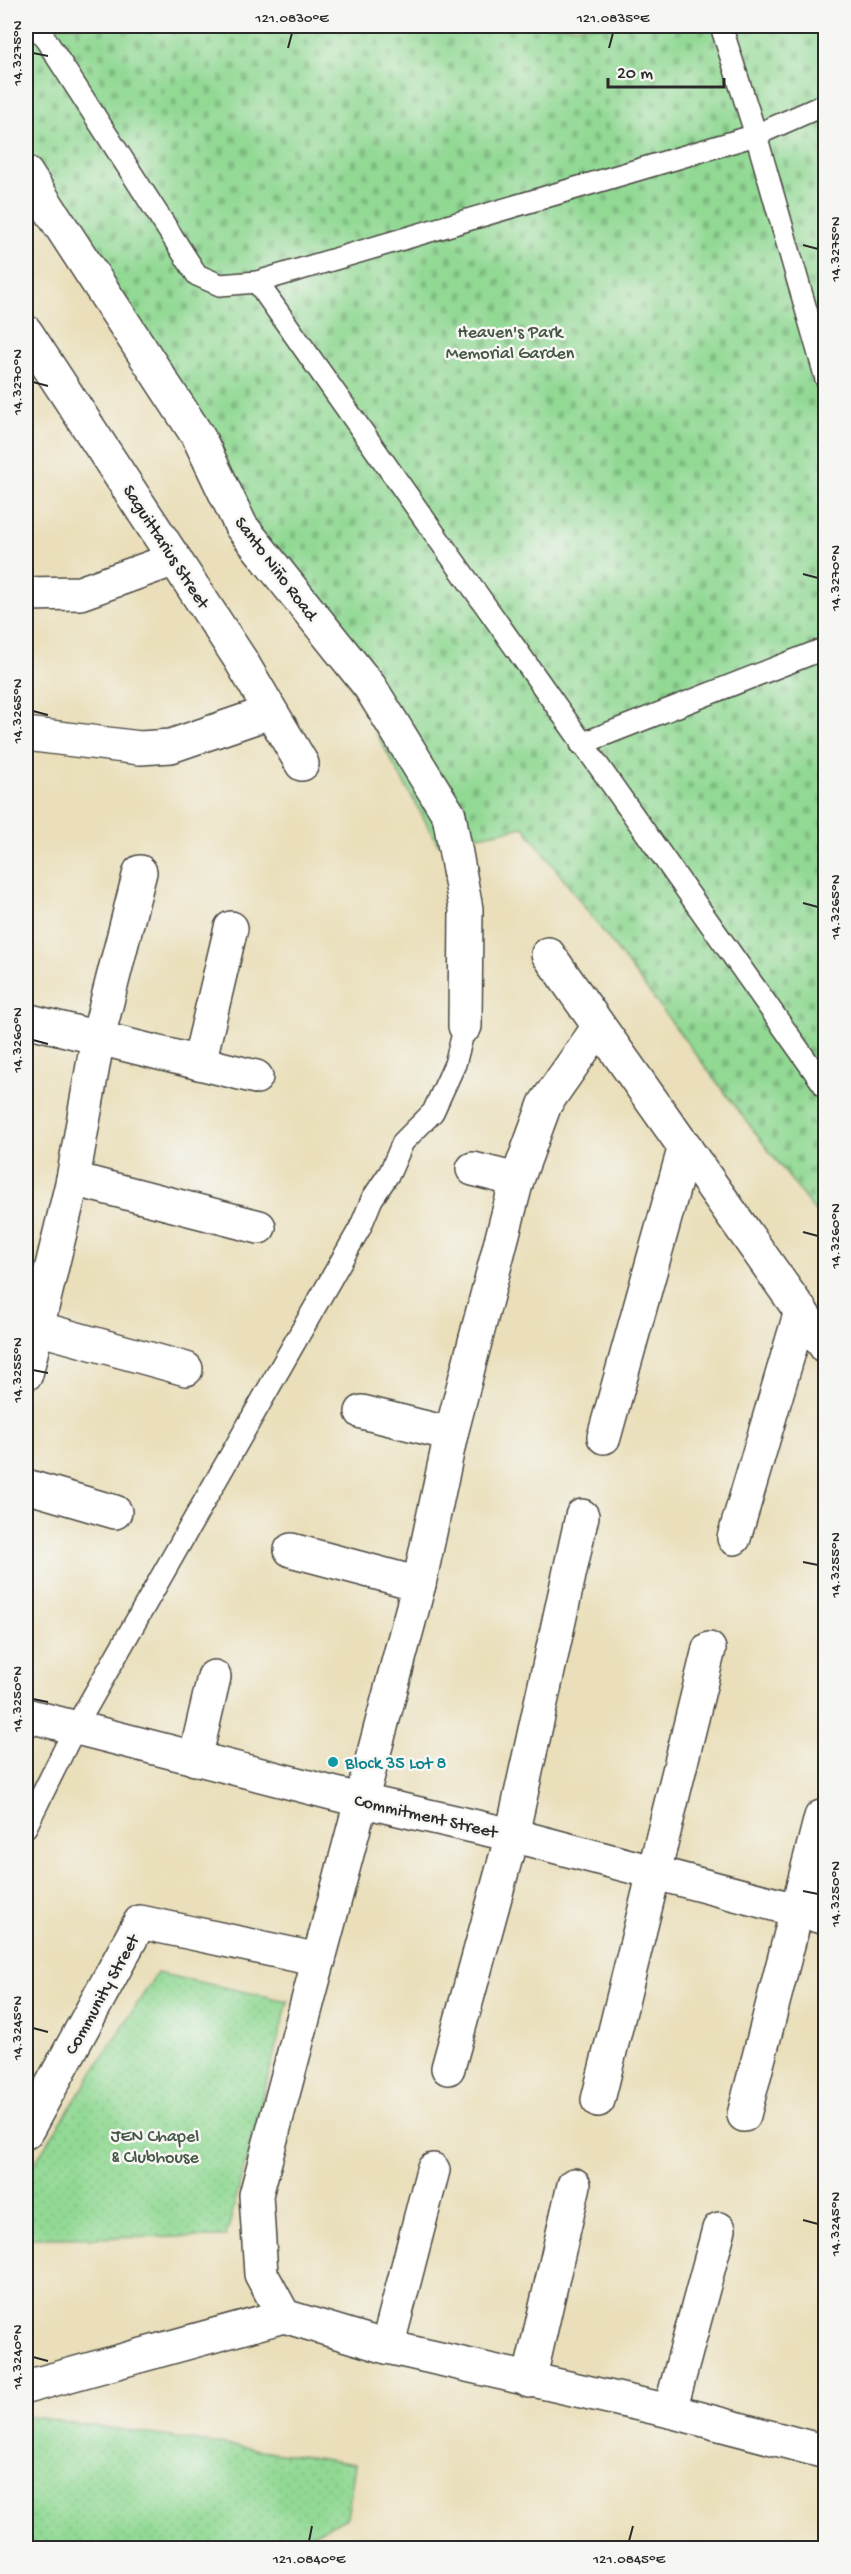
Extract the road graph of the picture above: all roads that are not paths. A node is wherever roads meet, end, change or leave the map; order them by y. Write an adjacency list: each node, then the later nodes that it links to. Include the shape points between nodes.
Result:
1 (37, 26): 6 (lane, via 197,275 220,285)
2 (721, 26): 4 (lane)
3 (825, 104): 4 (lane)
4 (756, 135): 6 (lane); 8 (lane)
5 (26, 173): 20 (street, Santo Niño Road, via 199,438 242,526 370,687 449,815 466,909)
6 (257, 282): 14 (lane)
7 (26, 332): 9 (street, Saguittarius Street)
8 (825, 379)
9 (175, 559): 10 (street, via 80,593); 12 (street, Saguittarius Street)
10 (26, 594)
11 (825, 648): 14 (lane)
12 (270, 712): 13 (street, via 171,746 140,748); 15 (street, Saguittarius Street)
13 (26, 734)
14 (581, 744): 25 (lane)
15 (302, 764)
16 (140, 872): 22 (street)
17 (231, 928): 23 (street)
18 (548, 954): 21 (street)
19 (26, 1020): 22 (street)
20 (465, 1026): 48 (lane, via 455,1064 433,1112 403,1143 360,1228)
21 (598, 1028): 26 (street); 29 (street, via 545,1104)
22 (98, 1037): 23 (street); 28 (street)
23 (199, 1063): 24 (street)
24 (256, 1077)
25 (825, 1088)
26 (685, 1146): 31 (street); 38 (street)
27 (473, 1169): 29 (street)
28 (73, 1179): 30 (street); 32 (street)
29 (517, 1180): 37 (street)
30 (259, 1227)
31 (801, 1311): 33 (street); 42 (street)
32 (37, 1328): 34 (street); 35 (street)
33 (825, 1347)
34 (186, 1370)
35 (26, 1374)
36 (362, 1412): 37 (street)
37 (451, 1434): 44 (street)
38 (604, 1437)
39 (26, 1486): 40 (street)
40 (114, 1512)
41 (582, 1516): 53 (street)
42 (735, 1538)
43 (291, 1550): 44 (street)
44 (419, 1584): 50 (street)
45 (709, 1649): 54 (street)
46 (214, 1677): 49 (street)
47 (26, 1715): 48 (street, Commitment Street)
48 (75, 1728): 49 (street, Commitment Street); 52 (lane)
49 (195, 1759): 50 (street, Commitment Street)
50 (363, 1801): 53 (street, Commitment Street); 56 (street)
51 (821, 1817): 55 (street)
52 (26, 1827)
53 (512, 1835): 54 (street, Commitment Street); 57 (street)
54 (655, 1874): 55 (street, Commitment Street); 58 (street)
55 (810, 1914): 59 (street)
56 (319, 1960): 60 (street, Community Street, via 140,1922); 64 (street, via 256,2195 261,2274)
57 (448, 2068)
58 (598, 2100)
59 (744, 2115)
60 (26, 2132)
61 (433, 2170): 65 (street)
62 (574, 2184): 66 (street)
63 (719, 2229): 68 (street)
64 (284, 2316): 65 (street); 67 (street)
65 (387, 2346): 66 (street)
66 (529, 2381): 68 (street)
67 (26, 2387)
68 (670, 2411): 69 (street)
69 (825, 2452)

